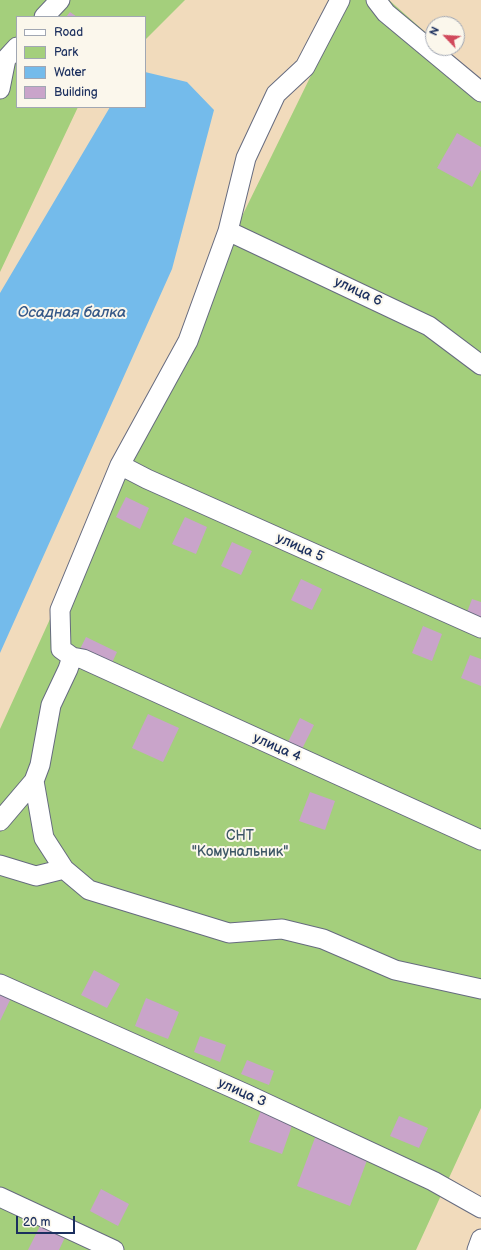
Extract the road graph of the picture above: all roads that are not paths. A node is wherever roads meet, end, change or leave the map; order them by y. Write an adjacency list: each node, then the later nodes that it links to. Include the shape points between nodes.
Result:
1 (60, 0): 4 (street)
2 (340, 0): 8 (street, via 305,67 276,94 246,158)
3 (376, 0): 7 (street, via 386,13)
4 (45, 16)
5 (8, 54): 6 (street)
6 (0, 89)
7 (481, 92)
8 (228, 231): 9 (street, улица 6, via 429,326); 10 (street, via 188,340)
9 (481, 365)
10 (120, 465): 11 (street, улица 5); 12 (street, via 60,610 61,649)
11 (481, 628)
12 (72, 658): 13 (street, via 51,705 40,765); 15 (street, улица 4, via 83,660)
13 (34, 781): 14 (street); 17 (street, via 44,838)
14 (0, 821)
15 (481, 840)
16 (0, 865): 17 (street, via 36,876)
17 (64, 869): 19 (street, via 88,890 229,933 282,929 323,939 395,970)
18 (0, 984): 21 (street, улица 3, via 433,1181)
19 (481, 989)
20 (0, 1197): 23 (street)
21 (481, 1208)
22 (481, 1239): 24 (street)
23 (114, 1250)
24 (477, 1250)

